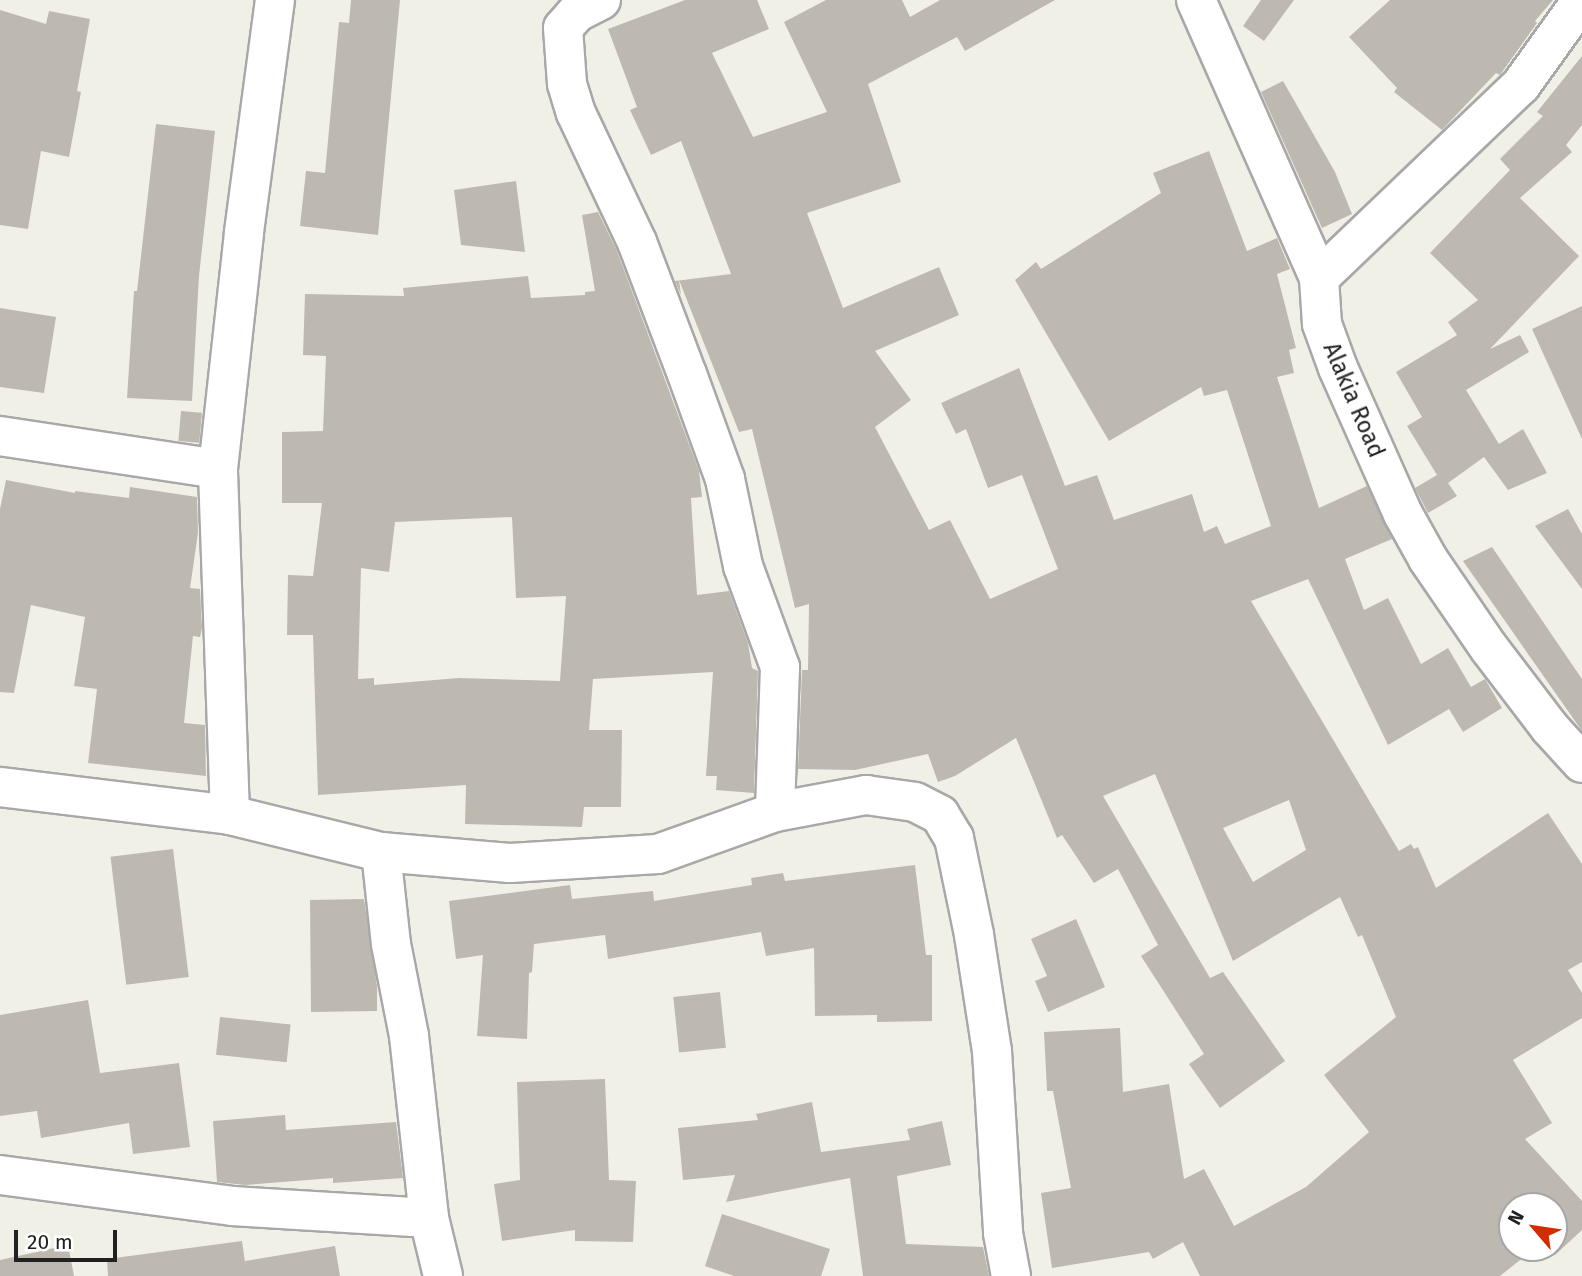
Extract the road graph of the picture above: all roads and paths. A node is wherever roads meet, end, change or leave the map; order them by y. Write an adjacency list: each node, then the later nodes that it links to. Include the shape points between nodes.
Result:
1 (275, 0): 7 (street)
2 (601, 0): 10 (street, via 577,12 563,28 566,85 637,242 687,374 725,479 743,566 780,667)
3 (1196, 0): 5 (street, Alakia Road)
4 (1582, 0): 5 (street, via 1521,85)
5 (1319, 278): 8 (street, Alakia Road, via 1322,324 1338,368 1427,559 1489,648)
6 (0, 436): 7 (street)
7 (218, 469): 11 (street)
8 (1582, 763)
9 (0, 788): 11 (street)
10 (775, 812): 12 (street, via 658,854 510,863); 16 (street, via 866,795 915,802 940,815 954,838 992,1051 1003,1233)
11 (230, 815): 12 (street)
12 (381, 852): 14 (street, via 391,944 409,1036)
13 (0, 1175): 14 (street, via 232,1206)
14 (429, 1218): 15 (street)
15 (443, 1276)
16 (1011, 1276)

